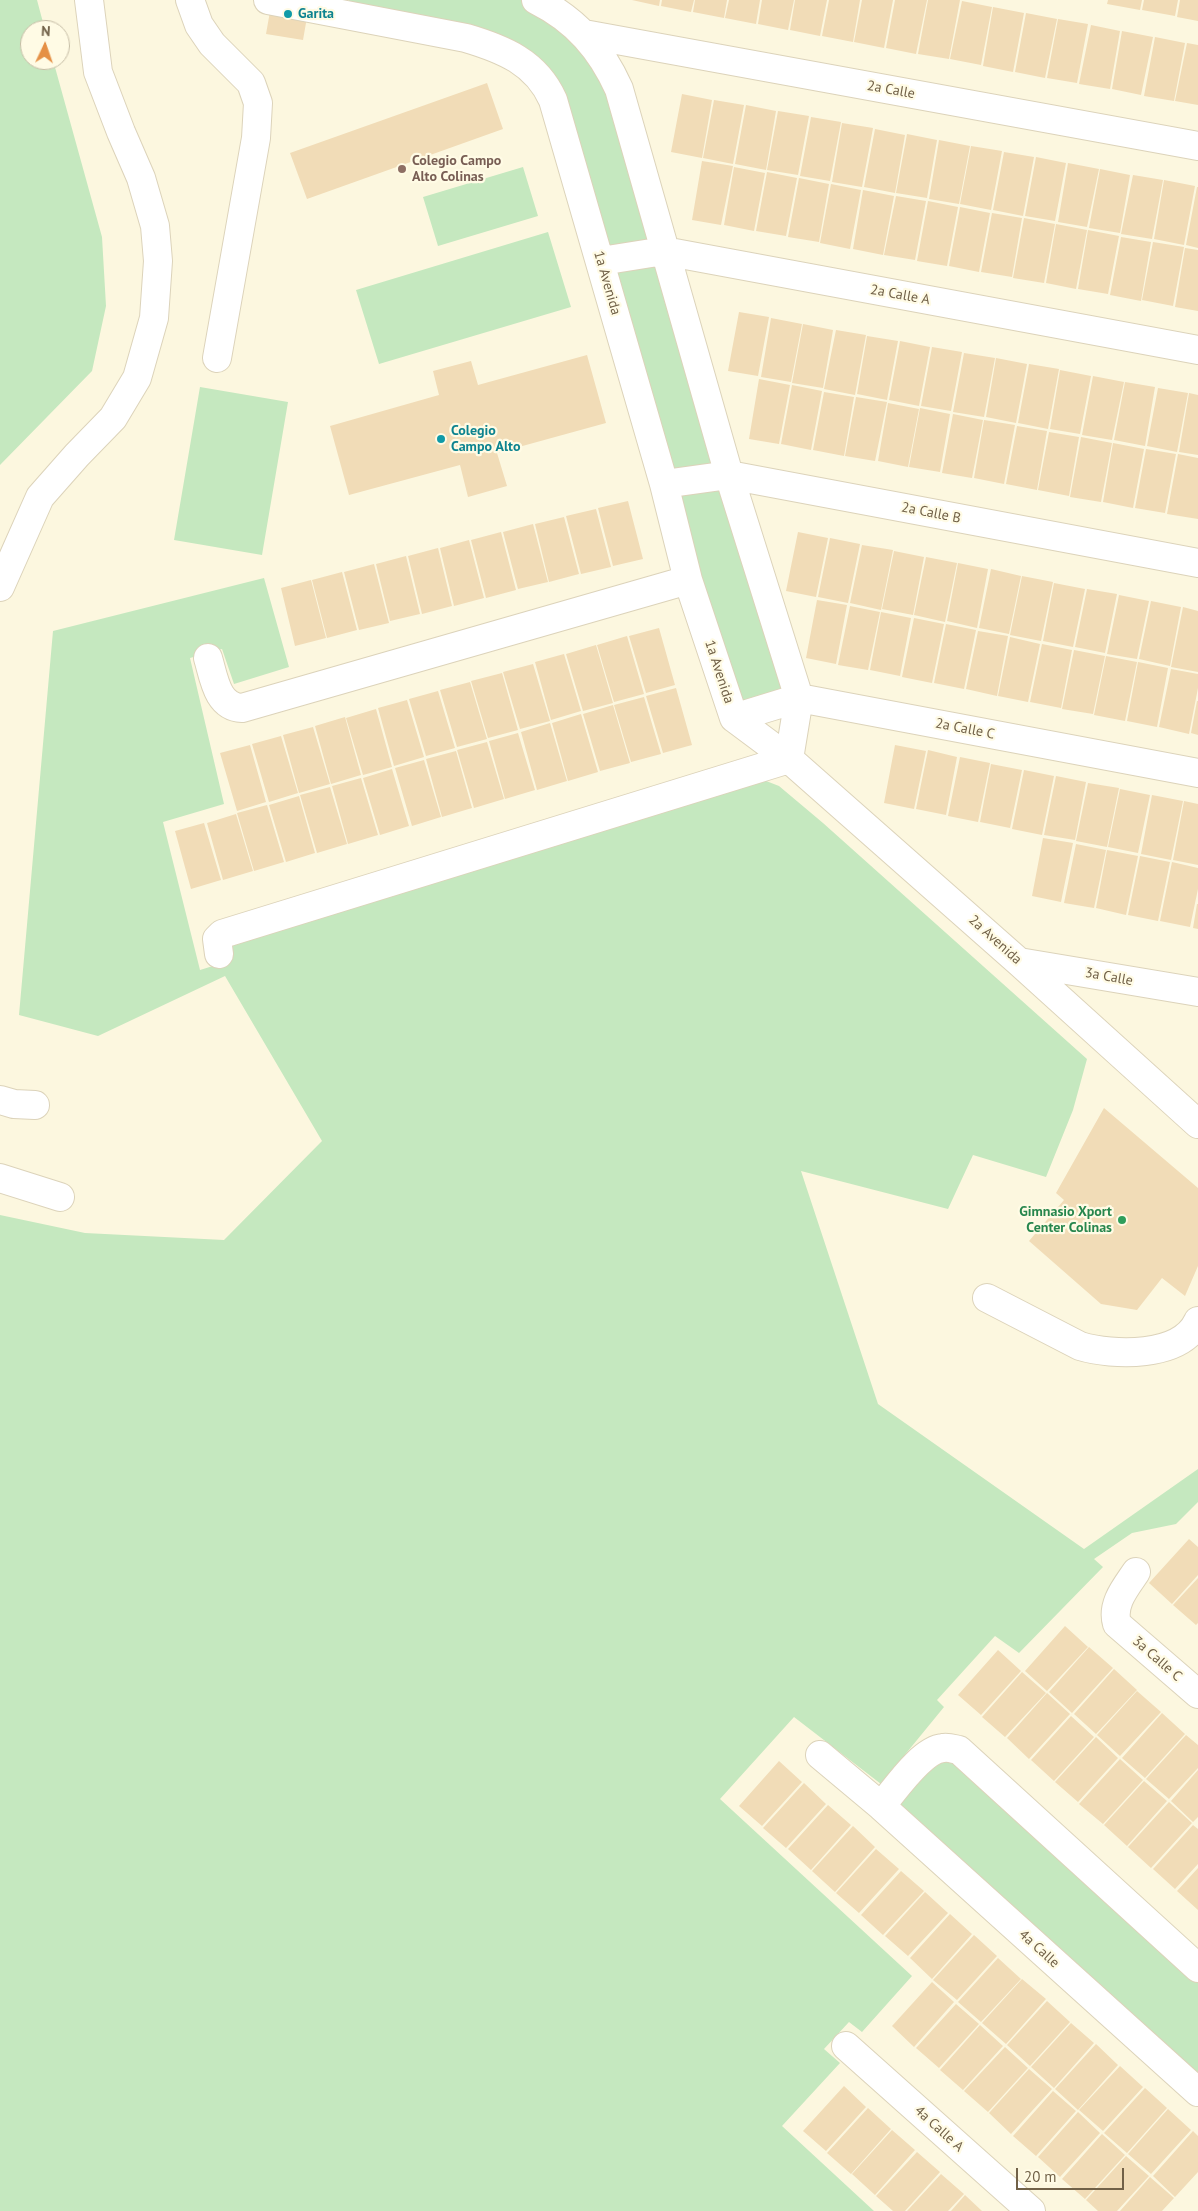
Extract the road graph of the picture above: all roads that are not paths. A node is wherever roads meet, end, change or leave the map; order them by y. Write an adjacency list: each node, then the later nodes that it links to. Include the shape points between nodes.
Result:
1 (89, 0): 16 (street, via 98,72 141,178 155,226 158,261 154,318 137,378 113,418 40,498)
2 (190, 0): 11 (street, via 199,25 212,44 251,83 258,103 256,138)
3 (268, 0): 5 (street, 1a Avenida)
4 (536, 0): 6 (street, via 556,10)
5 (348, 7): 9 (street, 1a Avenida, via 492,46 529,65 553,100)
6 (584, 34): 7 (street, 2a Calle); 8 (street, via 600,53 619,89)
7 (1198, 146)
8 (664, 252): 9 (street, 2a Calle A); 10 (street, 2a Calle A); 12 (street)
9 (601, 261): 13 (street, 1a Avenida)
10 (1198, 350)
11 (217, 358)
12 (729, 475): 13 (street, 2a Calle B); 14 (street, 2a Calle B); 18 (street)
13 (664, 484): 15 (street, 1a Avenida)
14 (1198, 563)
15 (688, 580): 17 (street, via 242,708 227,704 220,694); 19 (street, 1a Avenida)
16 (0, 587)
17 (208, 658)
18 (799, 698): 19 (street, 2a Calle C); 20 (street); 21 (street, 2a Calle C)
19 (734, 718): 20 (street, 1a Avenida)
20 (789, 759): 22 (street); 23 (street, 2a Avenida)
21 (1198, 773)
22 (220, 944)
23 (1019, 962): 24 (street, 3a Calle); 27 (street, 2a Avenida)
24 (1198, 992)
25 (0, 1100): 26 (street)
26 (35, 1105)
27 (1198, 1124)
28 (0, 1178): 29 (street)
29 (60, 1197)
30 (987, 1298): 31 (street, via 1080,1346 1096,1350 1131,1352 1160,1348 1184,1338)
31 (1198, 1321)
32 (1136, 1572): 33 (street, 3a Calle C, via 1115,1609 1117,1624)
33 (1198, 1694)
34 (820, 1755): 35 (street, 4a Calle)
35 (881, 1806): 36 (street, via 921,1760 933,1751 944,1748 959,1750); 38 (street, 4a Calle)
36 (1198, 1968)
37 (846, 2046): 39 (street, 4a Calle A)
38 (1198, 2092)
39 (1031, 2211)

